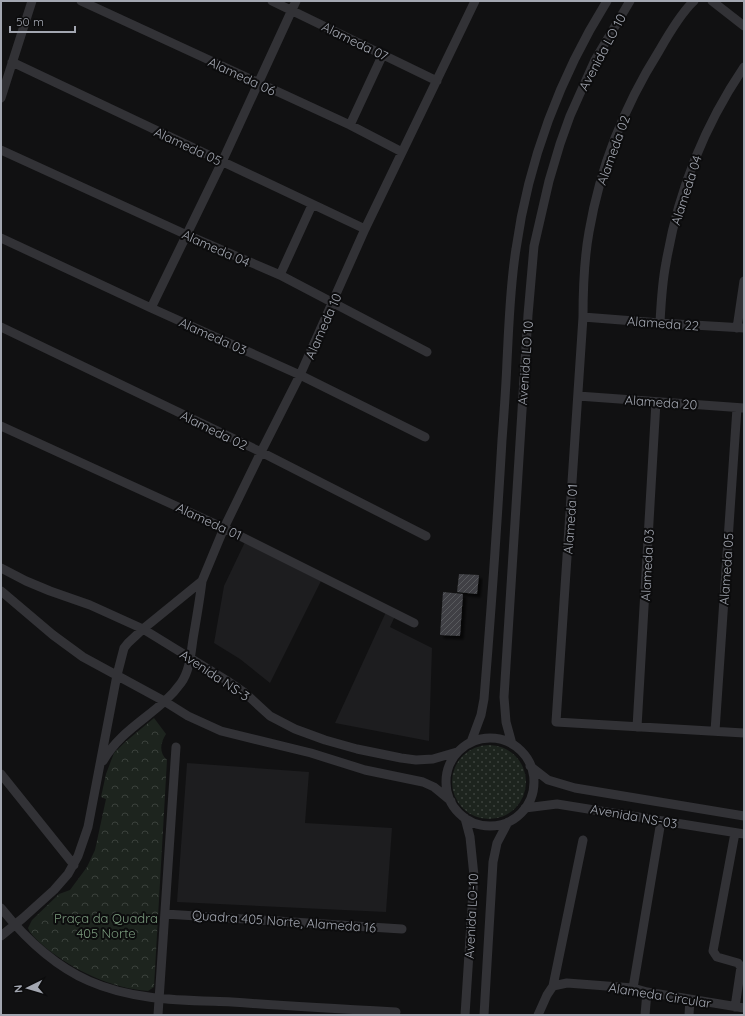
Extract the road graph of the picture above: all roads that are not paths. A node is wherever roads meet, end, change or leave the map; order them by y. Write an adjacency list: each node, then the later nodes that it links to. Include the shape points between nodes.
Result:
1 (32, 1): 14 (street)
2 (81, 1): 17 (street, Alameda 06)
3 (272, 1): 11 (street, Alameda 07)
4 (296, 1): 11 (street)
5 (464, 1): 10 (street)
6 (607, 1): 56 (street, Avenida LO 10, via 578,53 556,102 536,158 517,239 484,699)
7 (630, 1): 57 (street, Avenida LO 10, via 595,60 570,116 549,181 534,246 504,697 506,722)
8 (694, 1): 31 (street, Alameda 02, via 647,69 626,112 604,171 589,232)
9 (712, 1): 12 (street)
10 (474, 3): 16 (street, Alameda 10)
11 (291, 10): 13 (street, Alameda 07); 17 (street)
12 (744, 26)
13 (383, 54): 16 (street, Alameda 07); 19 (street)
14 (12, 62): 18 (street); 22 (street, Alameda 05)
15 (744, 66): 32 (street, Alameda 04, via 713,119 690,172 666,263)
16 (437, 81): 21 (street, Alameda 10)
17 (257, 83): 19 (street, Alameda 06); 22 (street)
18 (1, 98)
19 (350, 125): 21 (street, Alameda 06)
20 (1, 150): 25 (street, Alameda 04)
21 (402, 152): 24 (street, Alameda 10)
22 (222, 162): 23 (street, Alameda 05); 25 (street)
23 (312, 205): 24 (street, Alameda 05); 27 (street)
24 (365, 229): 29 (street, Alameda 10)
25 (186, 235): 27 (street, Alameda 04); 30 (street)
26 (1, 238): 30 (street, Alameda 03)
27 (280, 275): 29 (street, Alameda 04)
28 (744, 281): 34 (street)
29 (333, 303): 35 (street, Alameda 04); 36 (street, Alameda 10)
30 (151, 308): 36 (street, Alameda 03)
31 (583, 317): 32 (street, Alameda 22); 37 (street, Alameda 01)
32 (660, 323): 34 (street, Alameda 22)
33 (1, 327): 42 (street, Alameda 02)
34 (740, 328)
35 (427, 352)
36 (300, 375): 41 (street, Alameda 03); 42 (street, Alameda 10)
37 (578, 396): 38 (street, Alameda 20); 53 (street, Alameda 01, via 556,722)
38 (656, 402): 39 (street, Alameda 20); 53 (street, Alameda 03)
39 (741, 408): 54 (street, Alameda 05)
40 (1, 426): 43 (street, Alameda 01)
41 (425, 437)
42 (261, 452): 43 (street, Alameda 10); 44 (street, Alameda 02)
43 (224, 528): 46 (street, Alameda 10); 48 (street, Alameda 01)
44 (426, 536)
45 (1, 568): 49 (street, Avenida NS-3, via 26,581 90,605)
46 (202, 581): 49 (street, Alameda 10); 50 (street)
47 (1, 591): 51 (street, Avenida NS-3, via 53,635 84,657)
48 (414, 623)
49 (143, 629): 50 (street, Avenida NS-3); 51 (street, Alameda 10, via 124,648)
50 (190, 658): 52 (street, via 182,682); 59 (street, Avenida NS-3, via 236,686 270,716 325,740 364,751 416,760 433,759)
51 (117, 675): 52 (street, Avenida NS-3); 61 (street, Alameda 10)
52 (164, 701): 61 (street, via 120,738); 63 (street, Avenida NS-3, via 188,716 221,731 311,753 365,770 423,782 434,787)
53 (637, 727): 54 (street)
54 (715, 731): 55 (street)
55 (744, 733)
56 (471, 742): 57 (street, Avenida NS-3, via 492,738); 59 (street, Avenida NS-3)
57 (512, 744): 60 (street, Avenida NS-3, via 524,755)
58 (176, 748): 73 (street)
59 (457, 752): 63 (street, Avenida NS-3, via 450,763 447,775 446,788)
60 (530, 766): 64 (street, Avenida NS-3, via 533,788 530,801); 65 (street, Avenida NS-03, via 548,780 575,788)
61 (100, 768): 71 (street, Alameda 10, via 85,838)
62 (1, 774): 71 (street)
63 (450, 801): 66 (street, Avenida NS-3)
64 (525, 808): 67 (street, Avenida NS-03, via 557,804); 68 (street, Avenida NS-3)
65 (744, 816)
66 (465, 818): 68 (street, Avenida NS-3, via 486,826); 85 (street, Avenida LO-10, via 470,837 474,876)
67 (661, 821): 69 (street, Avenida NS-03); 78 (street)
68 (508, 822): 86 (street, Avenida LO-10, via 497,843 493,862)
69 (740, 833): 82 (street, via 713,951 717,957 738,963 741,967)
70 (583, 840): 77 (street)
71 (74, 864): 74 (street, Alameda 10, via 54,890)
72 (1, 908): 74 (street)
73 (165, 914): 75 (street, Quadra 405 Norte, Alameda 16); 80 (street)
74 (15, 925): 76 (street, Alameda 10); 80 (street, via 49,957 68,970 114,990)
75 (402, 929)
76 (1, 936)
77 (553, 986): 78 (street, Alameda Circular, via 566,983); 87 (street)
78 (633, 988): 79 (street, Alameda Circular)
79 (647, 992): 81 (street, Alameda Circular); 88 (street)
80 (160, 998): 83 (street); 84 (street)
81 (690, 999): 82 (street, Alameda Circular); 89 (street)
82 (740, 1008)
83 (396, 1012)
84 (158, 1015)
85 (466, 1015)
86 (484, 1015)
87 (538, 1015)
88 (645, 1015)
89 (689, 1015)

